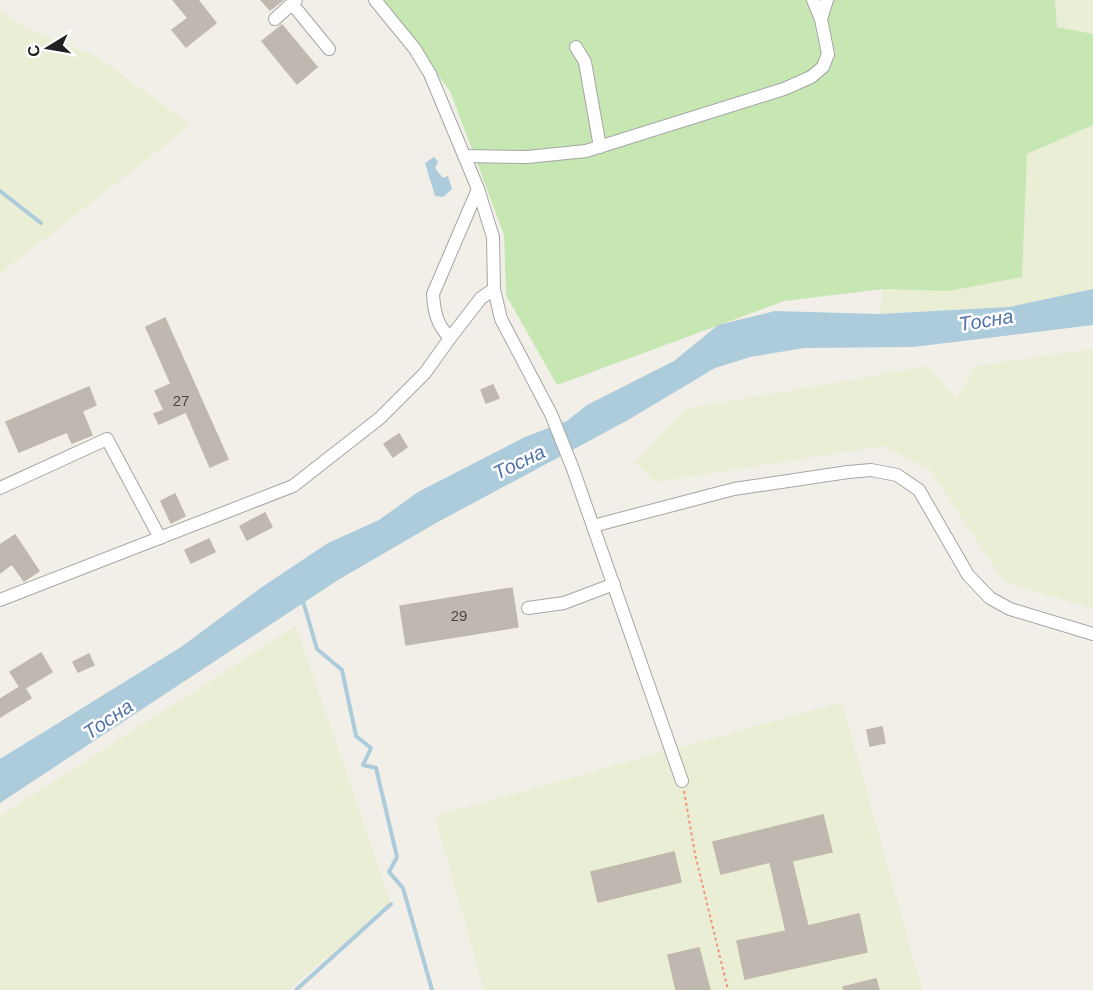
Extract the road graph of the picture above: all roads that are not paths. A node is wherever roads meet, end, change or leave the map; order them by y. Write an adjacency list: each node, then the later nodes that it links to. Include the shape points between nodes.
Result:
1 (375, 0): 10 (street, via 430,74)
2 (813, 0): 6 (street)
3 (827, 0): 6 (street)
4 (295, 2): 5 (street); 8 (street)
5 (275, 19)
6 (821, 19): 9 (street, via 828,54 823,67 811,77)
7 (576, 47): 9 (street, via 585,62)
8 (329, 49)
9 (600, 147): 10 (street, via 527,157)
10 (464, 156): 11 (street)
11 (478, 189): 12 (street, via 493,237); 13 (street, via 433,294 434,312)
12 (494, 289): 13 (street); 15 (street, via 501,319 551,414)
13 (450, 338): 16 (street, via 425,373 380,418 293,486)
14 (0, 488): 16 (street, via 107,439)
15 (593, 526): 17 (street); 20 (street, via 734,489 848,471 897,475 919,490 968,575 990,598 1010,609)
16 (160, 538): 18 (street)
17 (614, 584): 19 (street, via 564,603); 21 (street)
18 (0, 600)
19 (528, 608)
20 (1093, 634)
21 (682, 782)

